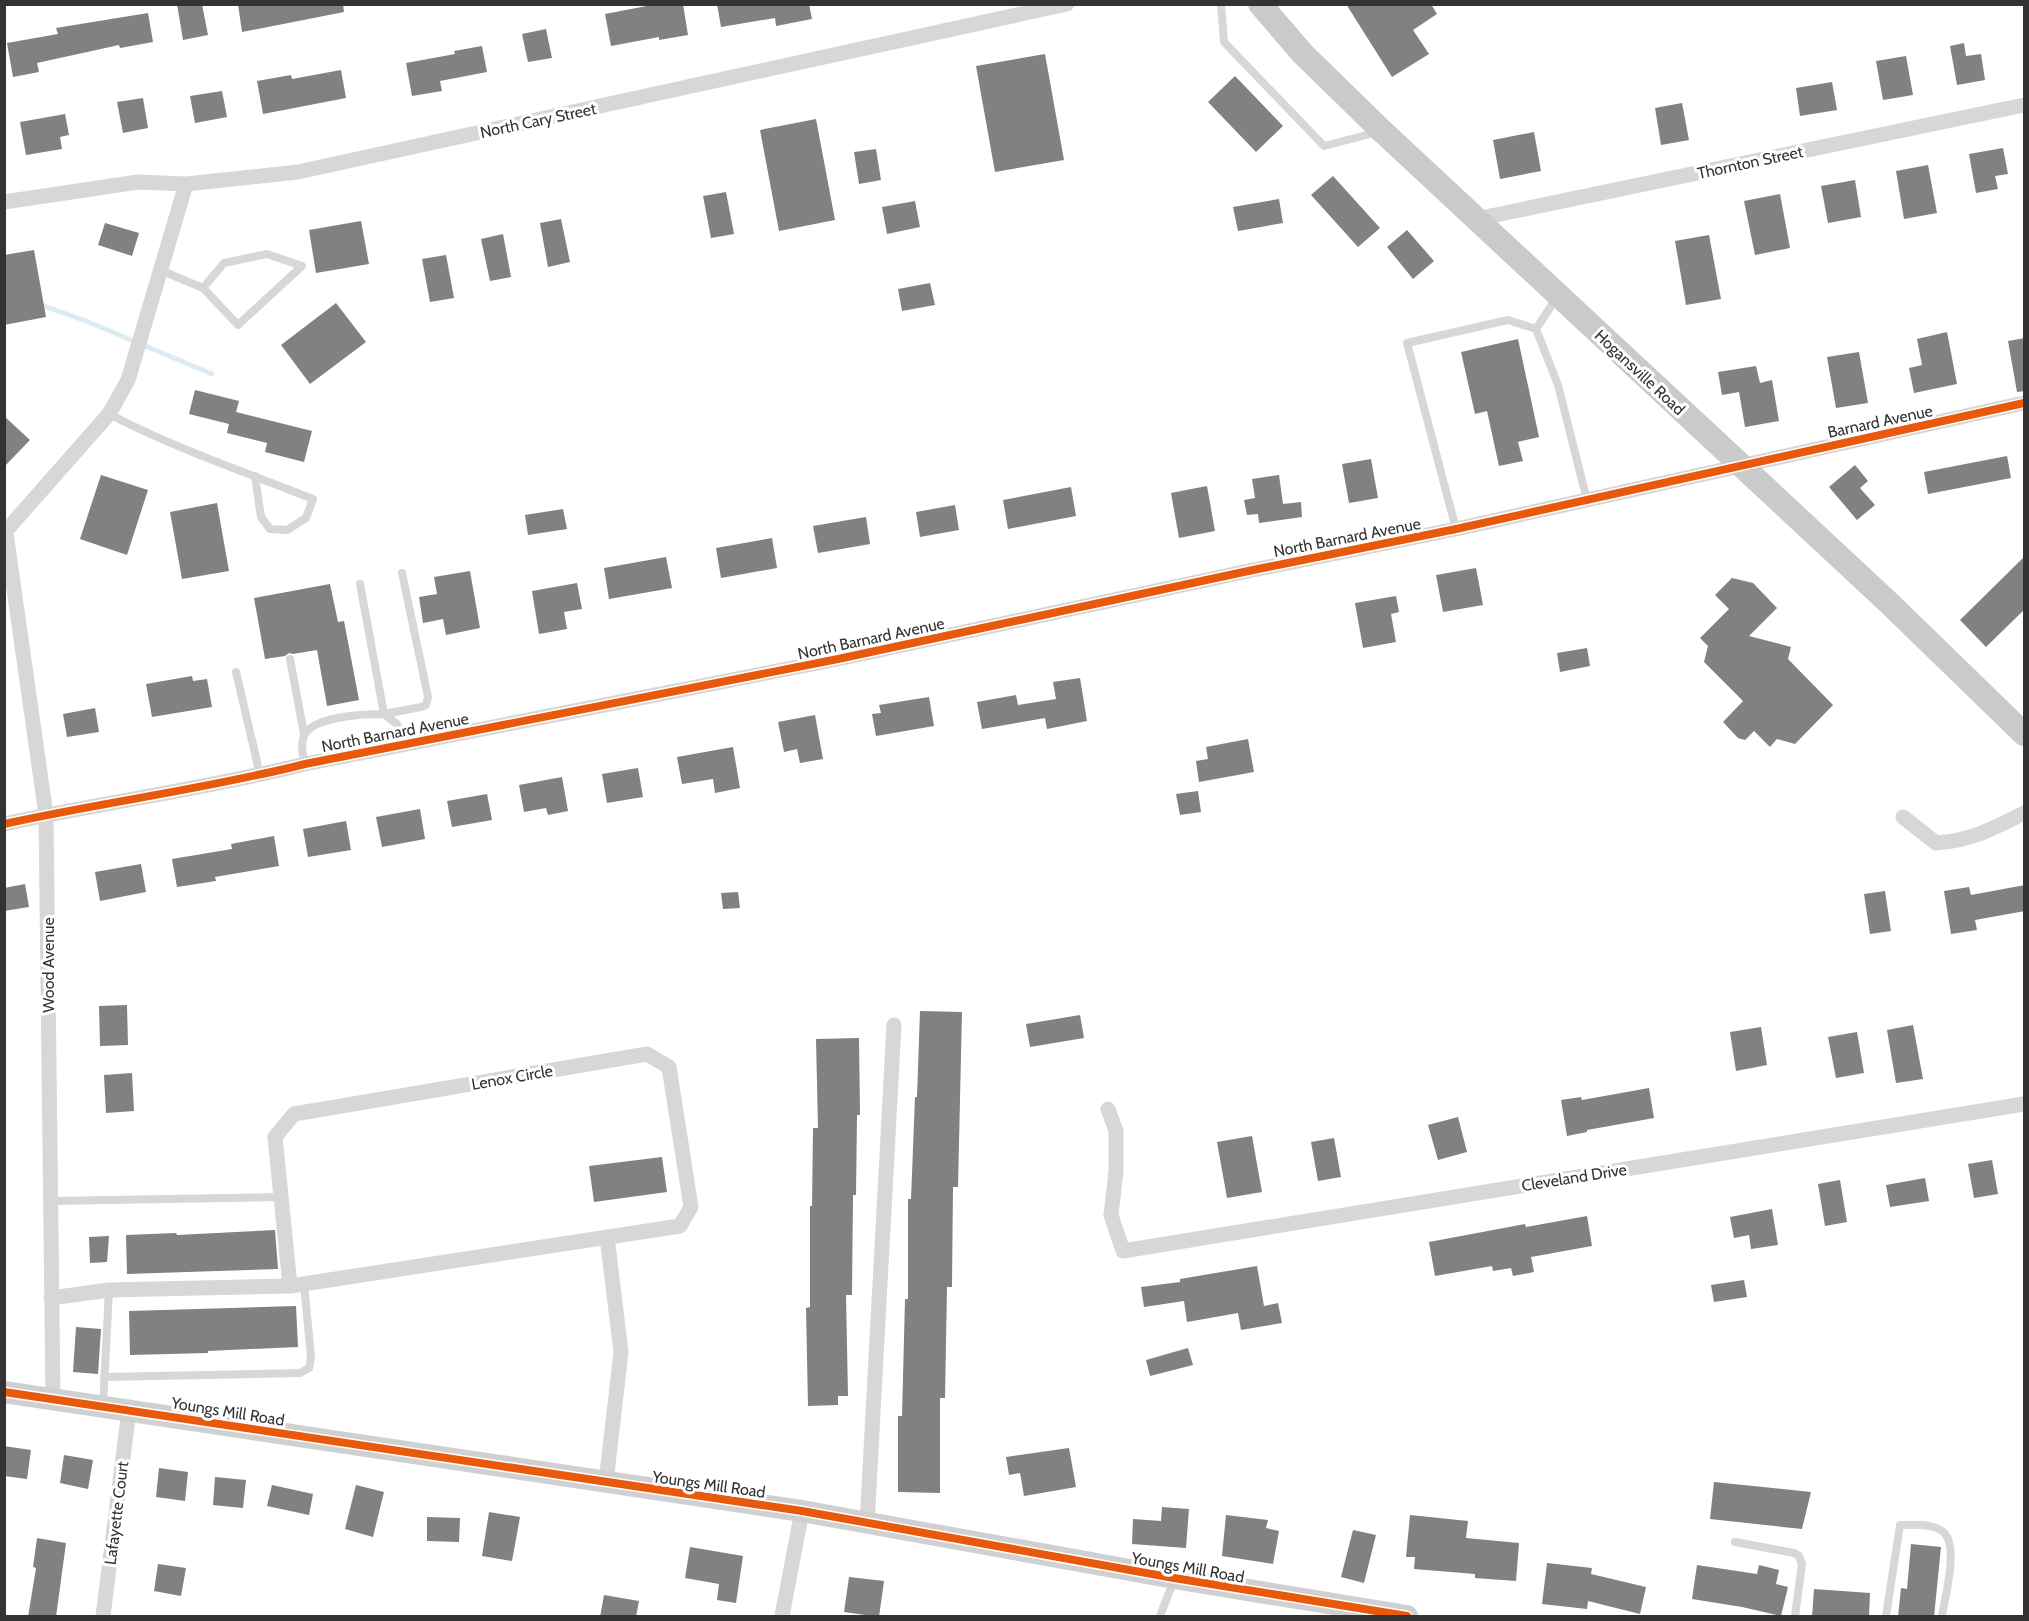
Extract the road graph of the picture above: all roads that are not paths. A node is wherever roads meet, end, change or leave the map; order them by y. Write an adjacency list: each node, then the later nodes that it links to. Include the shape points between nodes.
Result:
1 (1067, 4): 6 (street, North Cary Street, via 298,172)
2 (1221, 4): 5 (lane, via 1224,42 1324,146)
3 (1260, 4): 5 (main road, Hogansville Road, via 1303,54)
4 (2025, 105): 8 (street, Thornton Street)
5 (1382, 131): 8 (main road, Hogansville Road)
6 (186, 184): 7 (street, North Cary Street, via 138,182); 9 (street)
7 (4, 202)
8 (1476, 219): 11 (main road, Hogansville Road)
9 (160, 270): 10 (lane); 14 (street, via 128,380)
10 (203, 288): 10 (lane, via 238,325 302,266 267,254 224,263)
11 (1558, 295): 12 (lane); 15 (main road, Hogansville Road)
12 (1536, 329): 17 (lane, via 1558,385); 18 (lane, via 1508,320 1407,343)
13 (2025, 403): 15 (street, Barnard Avenue)
14 (109, 414): 16 (lane); 19 (street)
15 (1741, 466): 17 (street, North Barnard Avenue); 25 (main road, Hogansville Road)
16 (255, 476): 16 (lane, via 313,499 306,518 287,530 270,529 261,517)
17 (1587, 500): 18 (street, North Barnard Avenue)
18 (1456, 529): 27 (street, North Barnard Avenue, via 838,659)
19 (5, 533): 31 (street, Wood Avenue)
20 (402, 573): 24 (lane, via 428,697 421,707)
21 (360, 584): 24 (lane)
22 (290, 659): 26 (lane)
23 (236, 672): 29 (lane)
24 (384, 714): 26 (lane, via 313,724); 27 (lane, via 397,724)
25 (2023, 731)
26 (304, 734): 28 (lane)
27 (405, 744): 28 (street, North Barnard Avenue)
28 (305, 764): 29 (street, North Barnard Avenue)
29 (260, 775): 31 (street, North Barnard Avenue)
30 (2025, 813): 32 (street, via 1987,832 1936,843)
31 (46, 815): 33 (street, North Barnard Avenue); 38 (street, Wood Avenue)
32 (1903, 817)
33 (4, 824)
34 (894, 1025): 50 (street)
35 (2025, 1104): 36 (street, Cleveland Drive, via 1123,1251 1111,1215 1116,1131)
36 (1108, 1109)
37 (281, 1197): 38 (lane); 39 (street, Lenox Circle, via 275,1137 294,1114 647,1054 669,1067 691,1207 680,1226); 40 (street, Lenox Circle)
38 (50, 1201): 42 (street, Wood Avenue)
39 (607, 1237): 40 (street, Lenox Circle); 48 (street, via 621,1352)
40 (297, 1285): 41 (street, Lenox Circle); 43 (lane, via 311,1357 309,1368 300,1373)
41 (109, 1290): 42 (street, Lenox Circle); 43 (lane)
42 (51, 1298): 45 (street, Wood Avenue)
43 (104, 1377): 46 (lane)
44 (4, 1392): 45 (street, Youngs Mill Road)
45 (53, 1399): 46 (street, Youngs Mill Road)
46 (103, 1407): 47 (street, Youngs Mill Road)
47 (129, 1410): 48 (street, Youngs Mill Road); 54 (street, Lafayette Court)
48 (606, 1482): 49 (street, Youngs Mill Road)
49 (802, 1511): 50 (street, Youngs Mill Road); 55 (street)
50 (867, 1524): 52 (street, Youngs Mill Road)
51 (1735, 1542): 58 (lane, via 1799,1556 1802,1564)
52 (1174, 1578): 53 (street, Youngs Mill Road); 56 (lane)
53 (1361, 1613): 57 (street, Youngs Mill Road)
54 (103, 1617)
55 (782, 1617)
56 (1160, 1617)
57 (1407, 1617)
58 (1795, 1617)
59 (1886, 1617): 60 (lane, via 1900,1525 1934,1528 1949,1539 1951,1556)
60 (1942, 1617)

